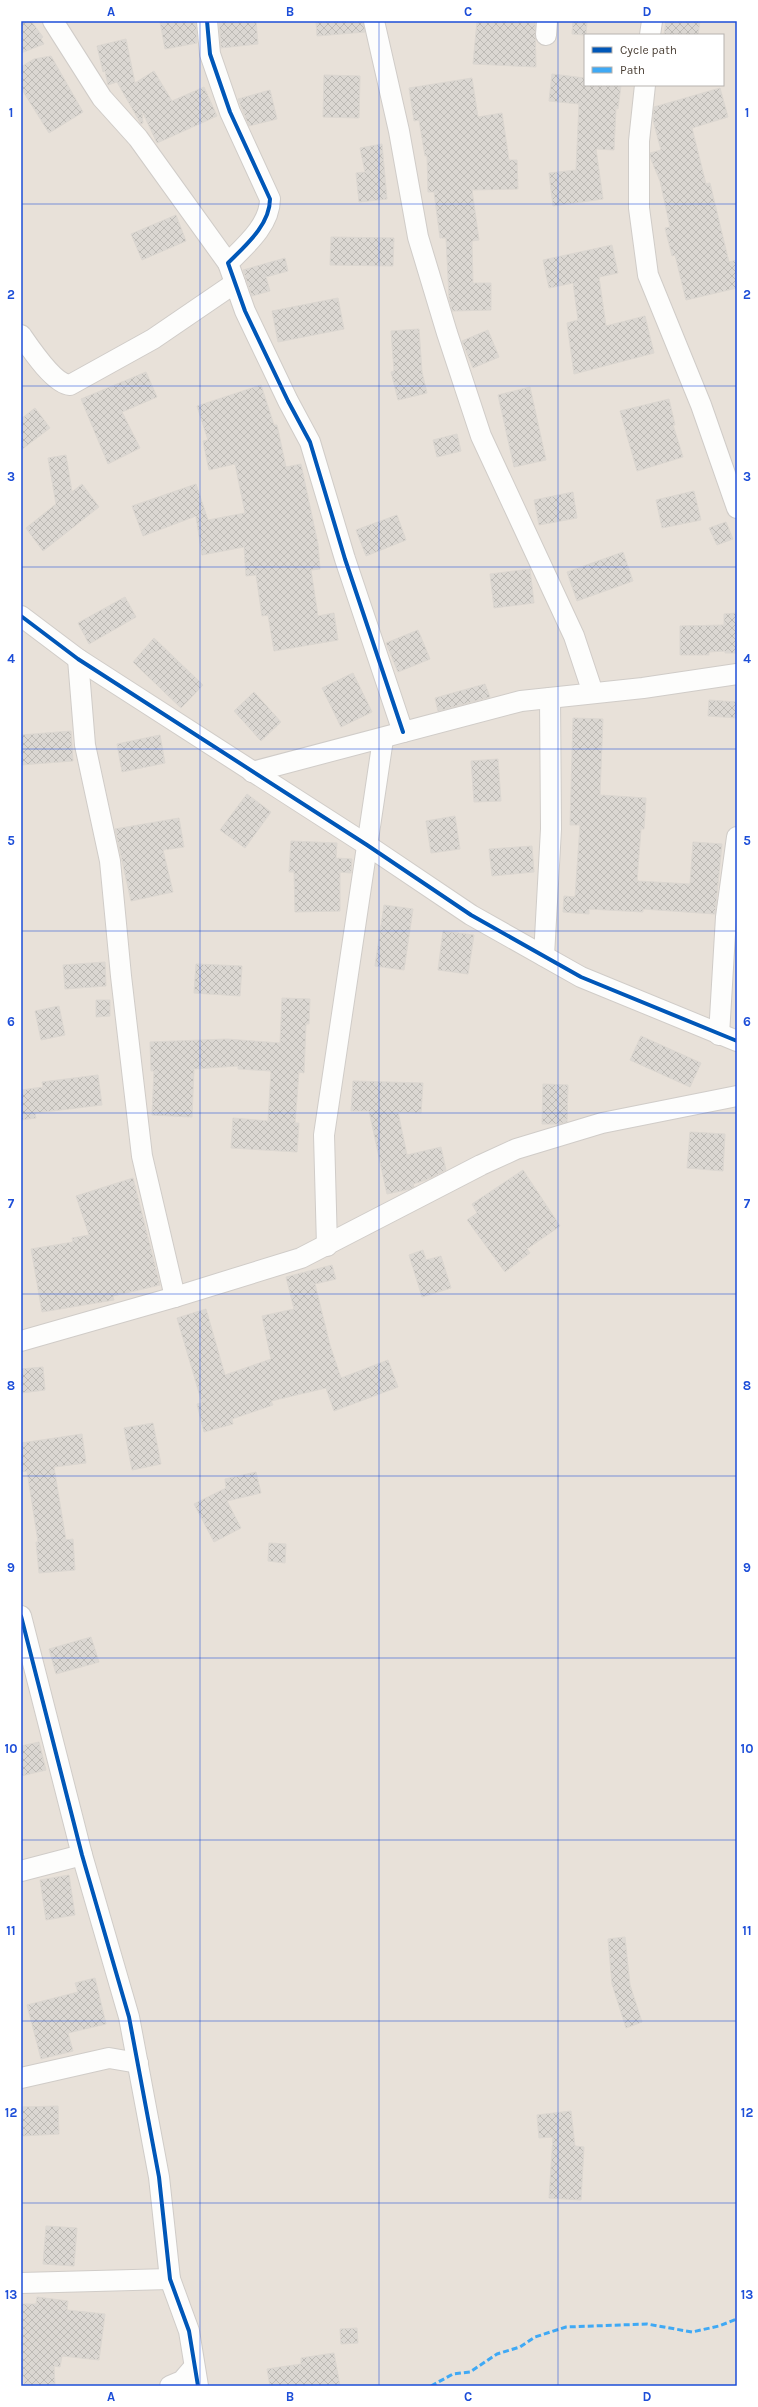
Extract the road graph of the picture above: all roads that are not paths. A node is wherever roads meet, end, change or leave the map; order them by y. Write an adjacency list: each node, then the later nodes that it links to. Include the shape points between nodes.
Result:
1 (53, 21): 7 (street, via 102,98 138,138)
2 (207, 21): 7 (street, via 210,54 230,112 270,200 267,220)
3 (374, 21): 14 (street, via 399,131 418,236 450,341 481,436 574,636)
4 (652, 21): 5 (street)
5 (650, 34)
6 (645, 86): 10 (street, via 639,141 639,208 648,275 701,405)
7 (228, 263): 8 (street)
8 (235, 283): 9 (street, via 153,339 70,385 61,382 37,357); 16 (street, via 248,318 310,442 345,559)
9 (21, 335)
10 (737, 508)
11 (21, 616): 12 (street)
12 (78, 659): 18 (street); 25 (street, via 85,745 110,861 120,976 142,1156)
13 (737, 674): 14 (street)
14 (593, 693): 15 (street)
15 (550, 698): 16 (street, via 521,701); 21 (street, via 551,829)
16 (403, 732): 17 (street)
17 (383, 739): 18 (street); 20 (street)
18 (252, 772): 20 (street)
19 (737, 837): 22 (street, via 726,917)
20 (366, 845): 21 (street, via 471,915); 24 (street, via 347,994 324,1135)
21 (544, 956): 22 (street, via 581,977)
22 (728, 1038)
23 (737, 1096): 24 (street, via 602,1123 516,1149)
24 (327, 1246): 25 (street, via 301,1258)
25 (175, 1297): 26 (street)
26 (21, 1341)
27 (21, 1616): 28 (street)
28 (82, 1855): 29 (street); 30 (street, via 129,2017)
29 (21, 1871)
30 (138, 2064): 31 (street, via 109,2058); 32 (street, via 159,2177)
31 (21, 2078)
32 (170, 2279): 33 (street); 34 (street, via 189,2331)
33 (21, 2284)
34 (196, 2376): 35 (street)
35 (170, 2386)

